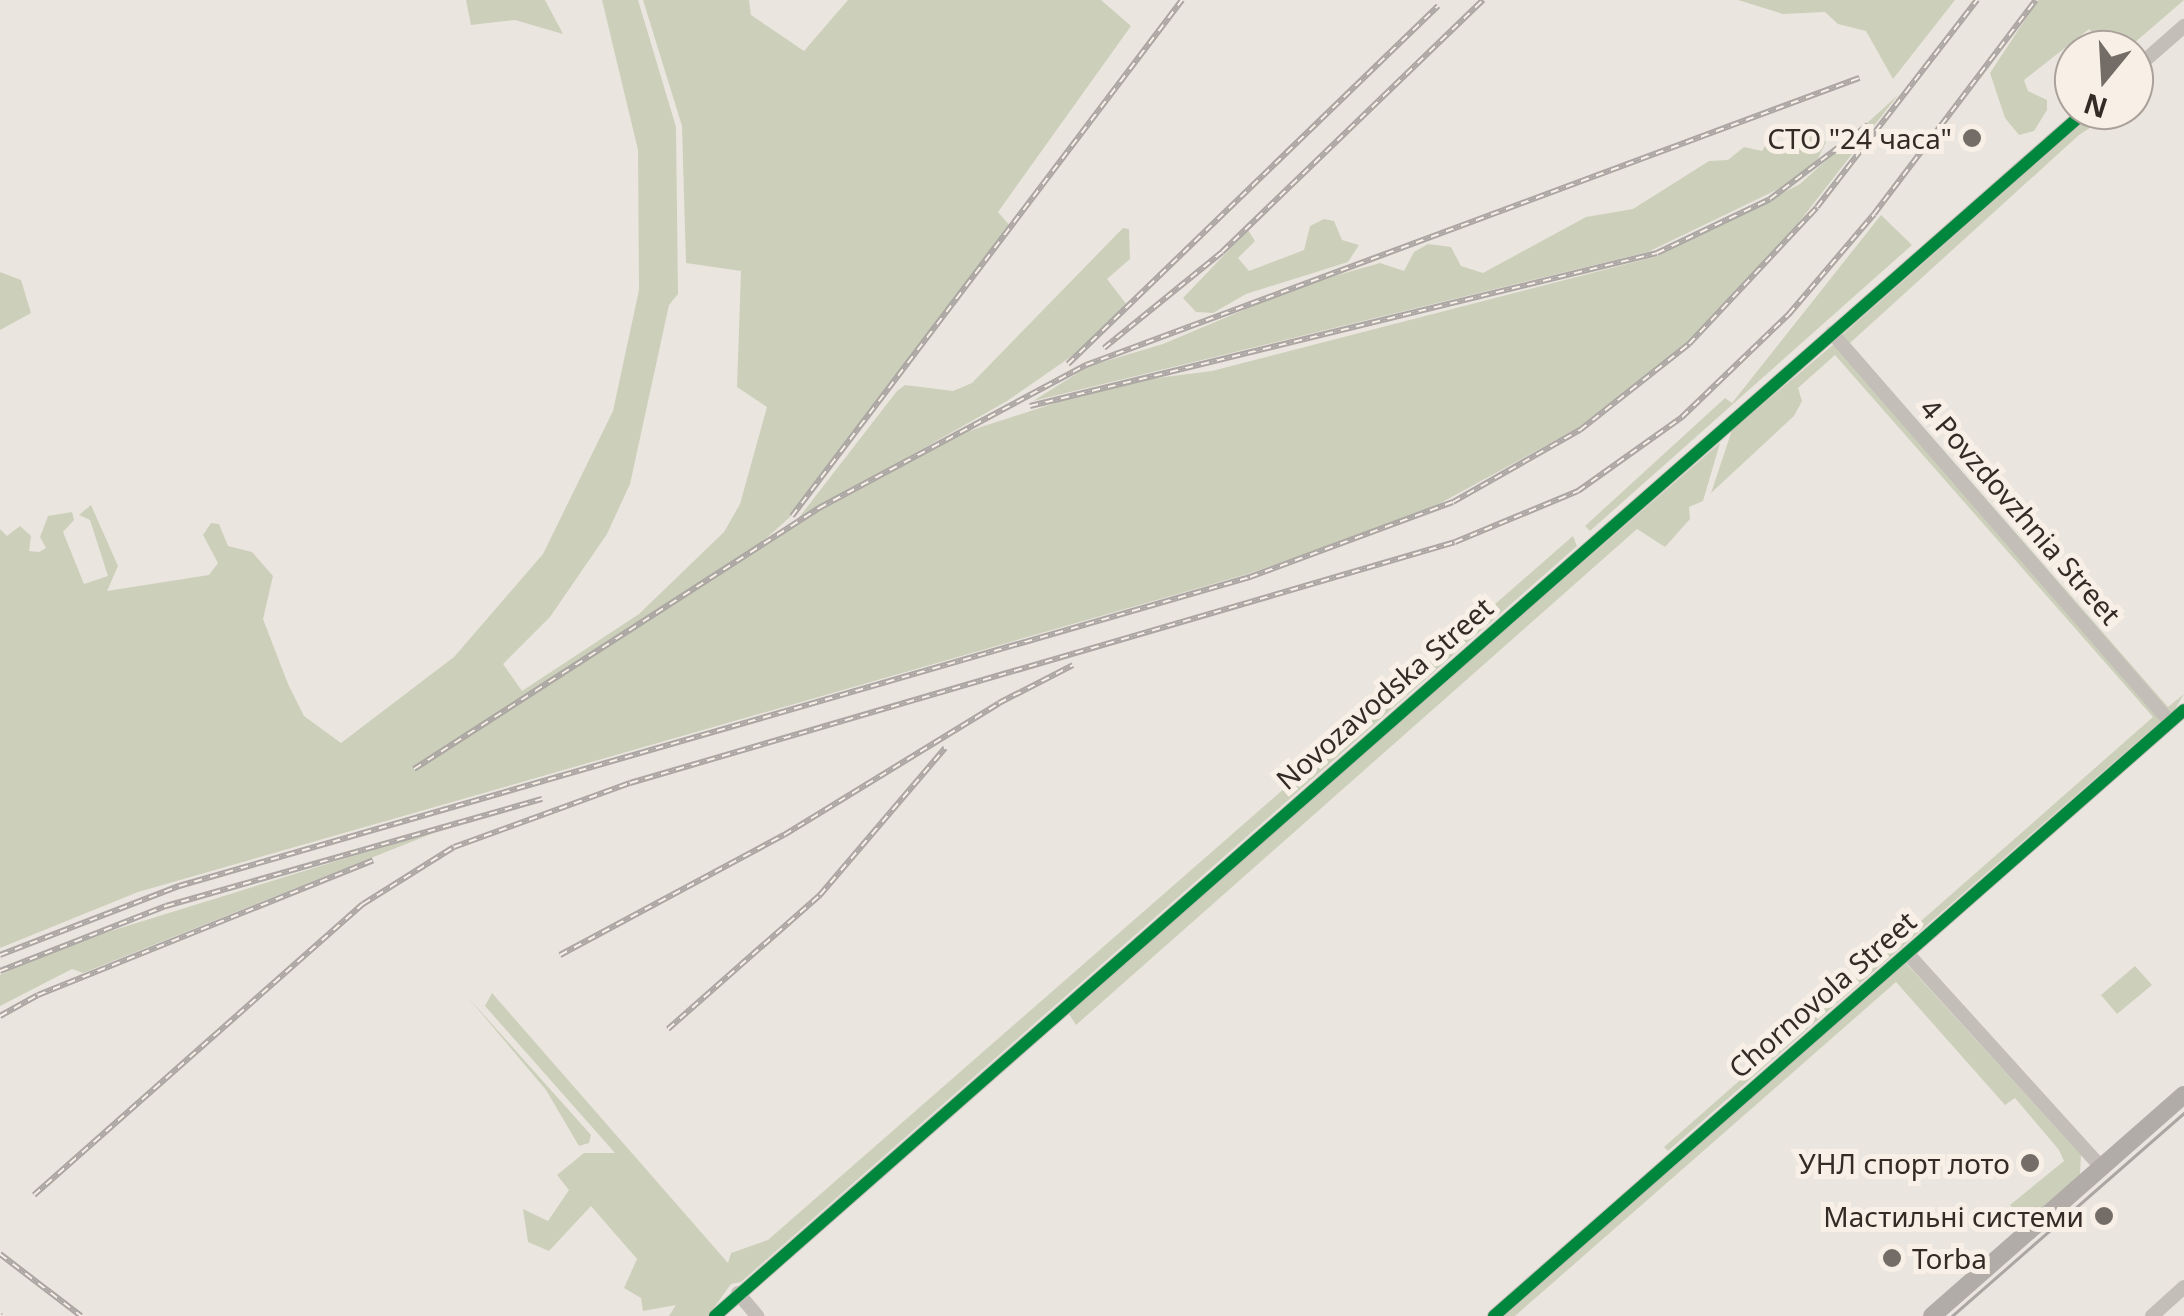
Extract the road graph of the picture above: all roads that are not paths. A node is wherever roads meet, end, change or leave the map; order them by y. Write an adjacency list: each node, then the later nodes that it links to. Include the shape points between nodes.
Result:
1 (2184, 26): 2 (street)
2 (2154, 52)
3 (2064, 130): 4 (street, Novozavodska Street)
4 (1832, 333): 5 (street, 4 Povzdovzhnia Street); 10 (street, Novozavodska Street)
5 (2178, 719): 6 (street, Chornovola Street)
6 (1907, 953): 8 (street); 13 (street, Chornovola Street)
7 (2184, 1095): 8 (main road)
8 (2102, 1168): 14 (main road)
9 (2184, 1287): 15 (street)
10 (738, 1293): 11 (street, Novozavodska Street); 12 (street)
11 (715, 1316)
12 (757, 1316)
13 (1494, 1316)
14 (1932, 1316)
15 (2152, 1316)

